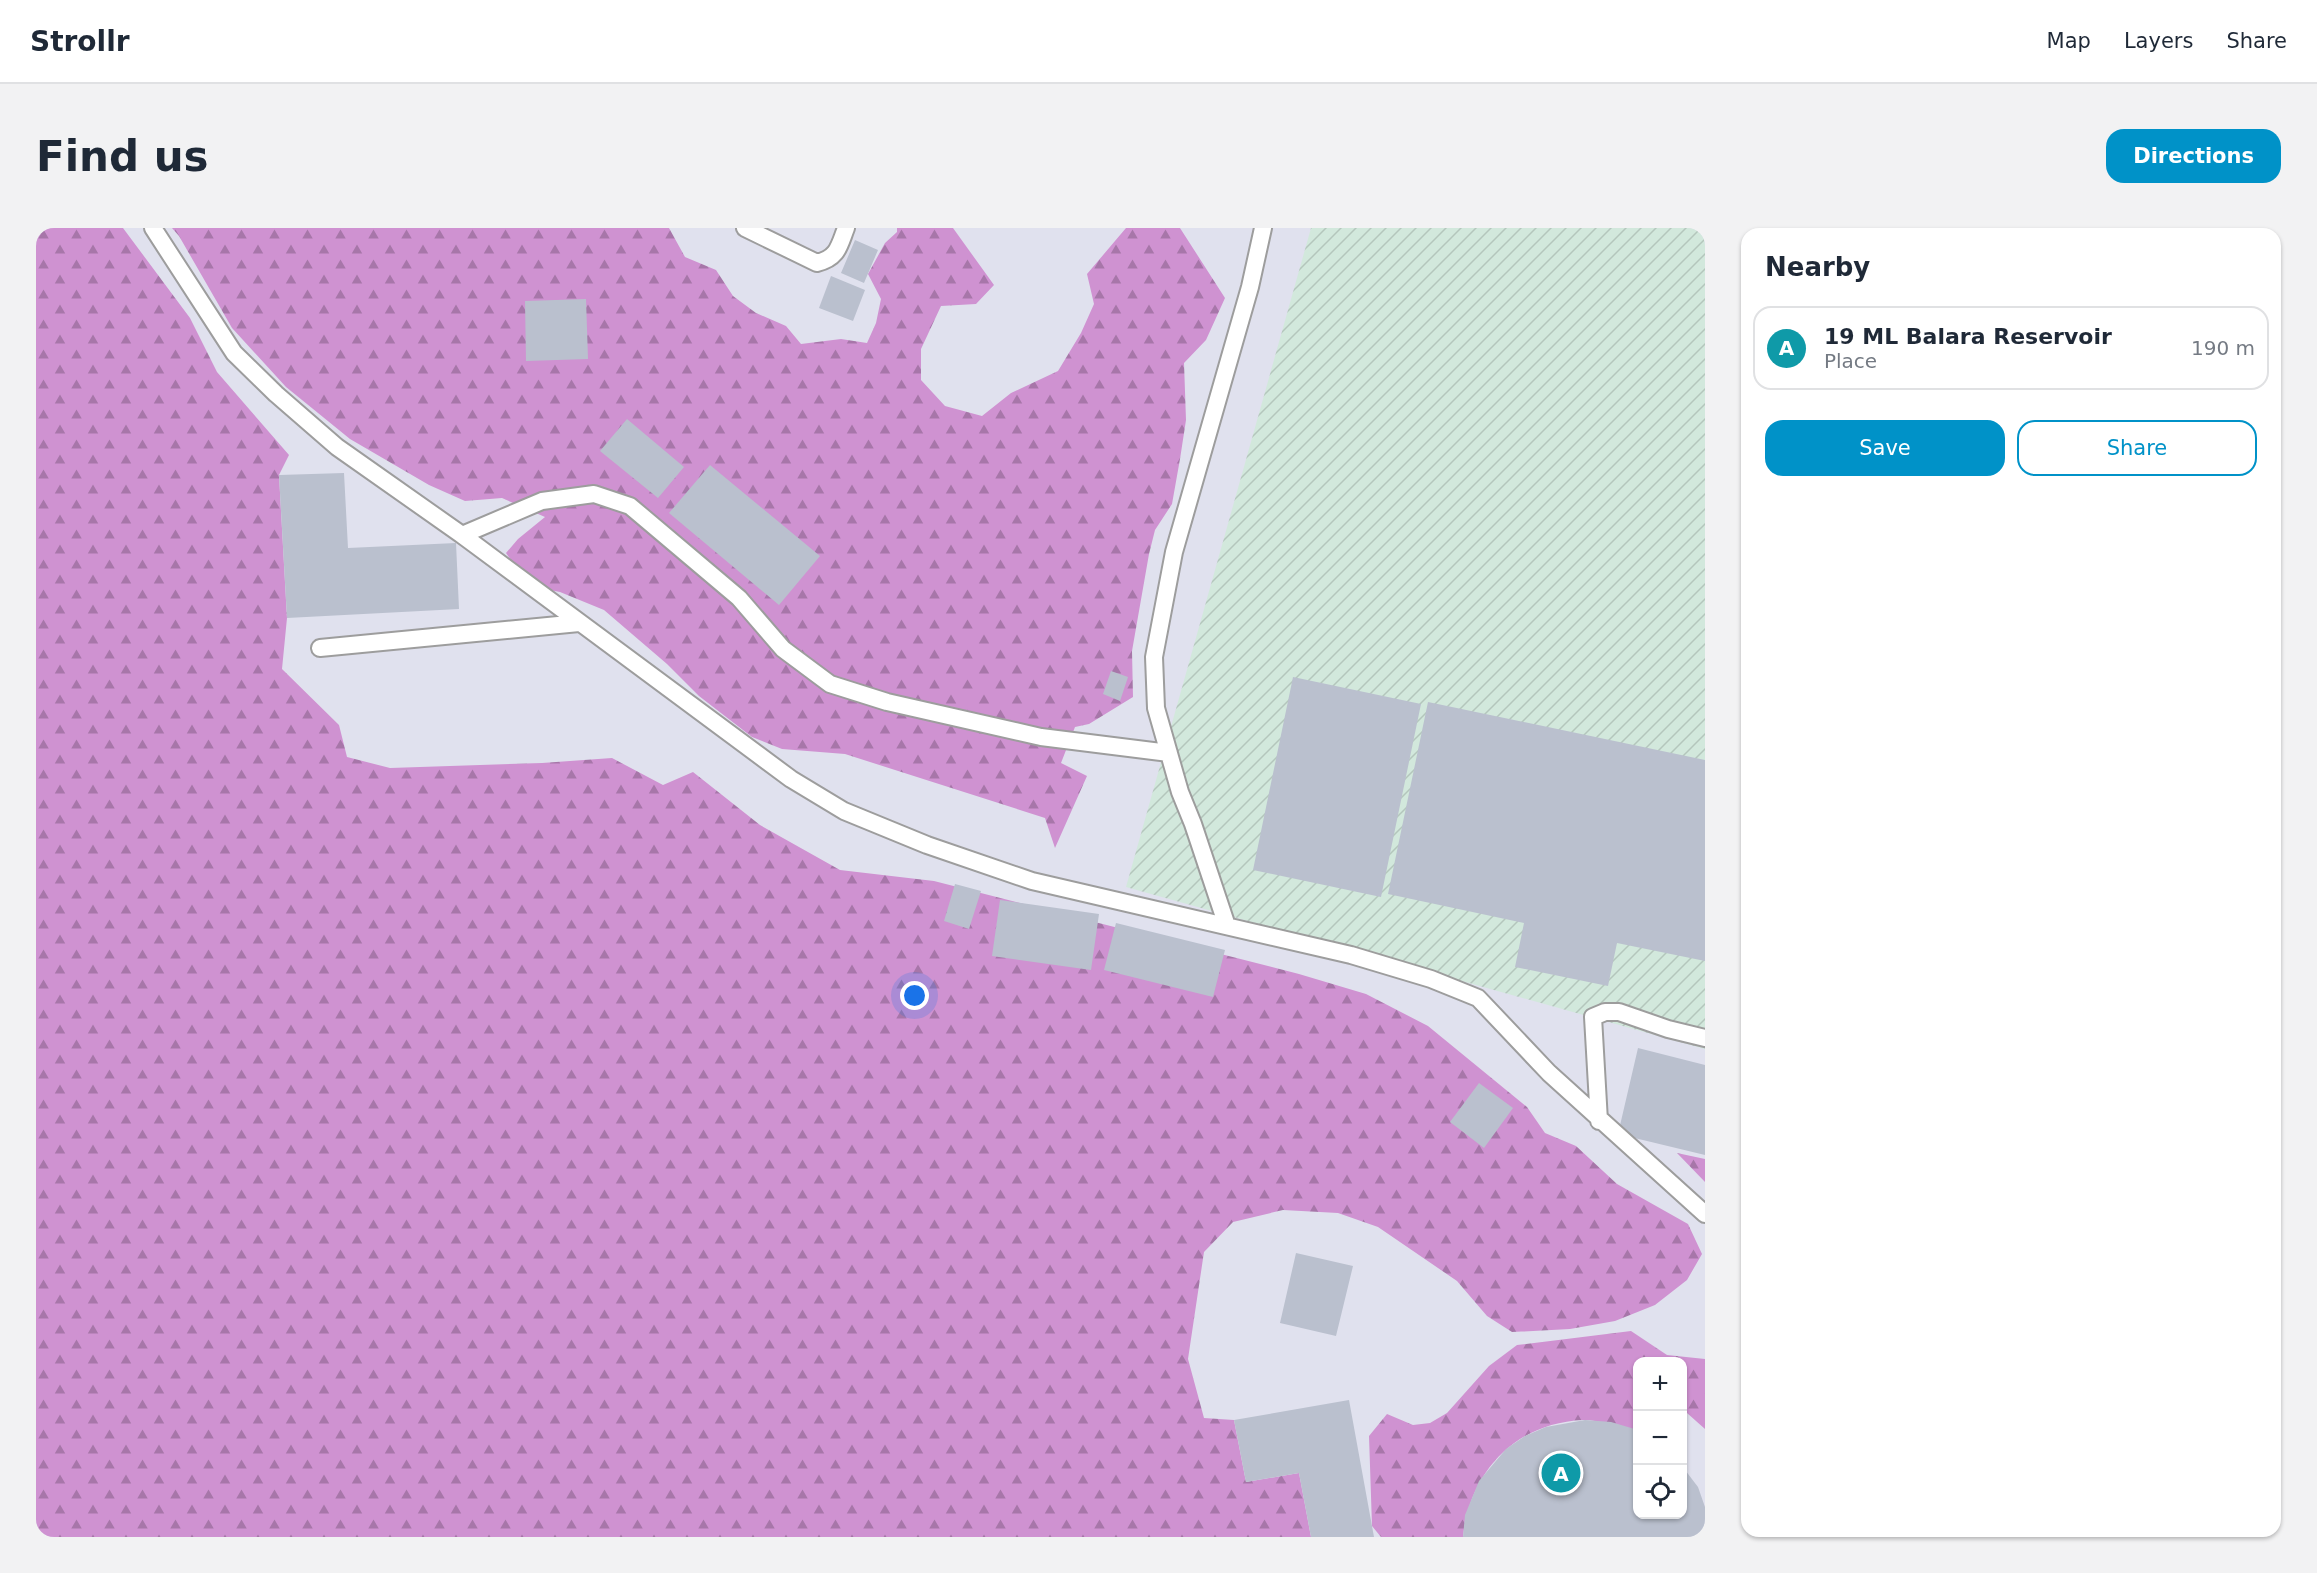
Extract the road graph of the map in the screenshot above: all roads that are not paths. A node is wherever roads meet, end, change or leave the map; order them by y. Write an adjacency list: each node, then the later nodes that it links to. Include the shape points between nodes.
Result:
1 (153, 228): 5 (lane, via 242,361 337,447)
2 (745, 228): 3 (lane, via 817,262 828,261 836,254)
3 (846, 228)
4 (1263, 228): 8 (lane, via 1174,552 1154,657 1156,708)
5 (462, 535): 6 (lane); 8 (lane, via 542,501 594,494 630,506 739,598 783,648 830,684 887,702 1041,737)
6 (579, 623): 7 (lane); 9 (lane, via 791,779 844,811 1032,881)
7 (320, 648)
8 (1169, 753): 9 (lane)
9 (1227, 926): 11 (lane, via 1351,955 1478,998)
10 (1705, 1038): 11 (lane, via 1619,1012 1593,1017)
11 (1599, 1121): 12 (lane)
12 (1705, 1214)

